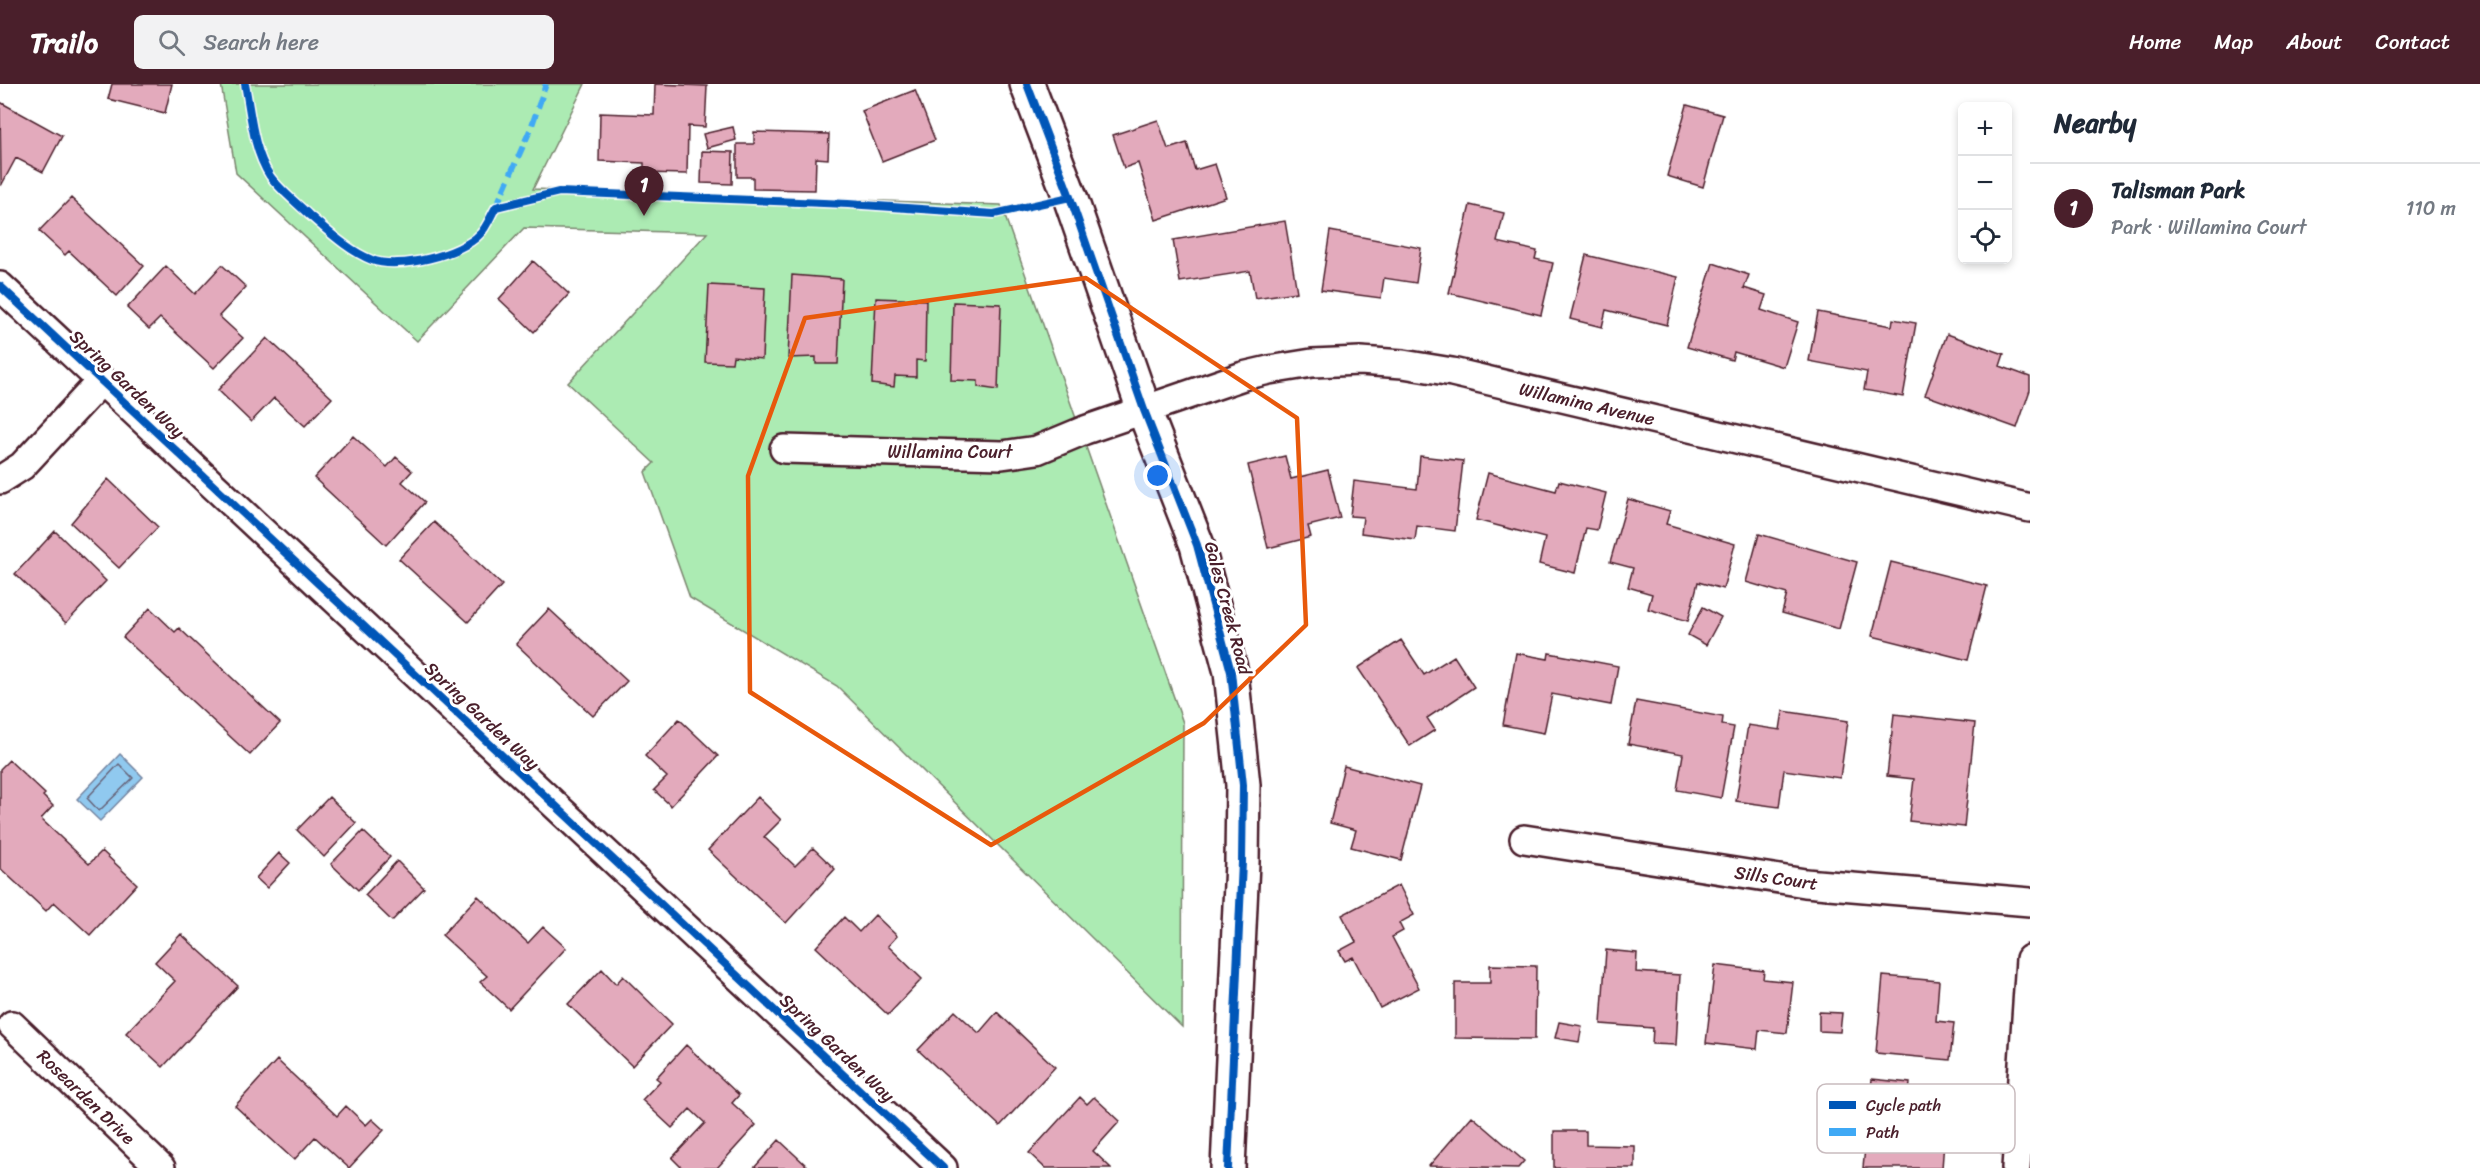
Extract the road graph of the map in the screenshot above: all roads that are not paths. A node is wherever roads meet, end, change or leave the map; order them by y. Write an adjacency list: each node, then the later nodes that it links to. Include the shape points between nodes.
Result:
1 (1027, 84): 4 (main road, Gales Creek Road)
2 (0, 286): 3 (street, Spring Garden Way)
3 (102, 380): 6 (street, via 22,466); 13 (street, Spring Garden Way)
4 (1144, 410): 5 (street, Willamina Court, via 1037,450 1002,455); 7 (street, Willamina Avenue, via 1269,370 1312,363 1403,364 1452,372); 14 (main road, Gales Creek Road, via 1197,545 1231,672 1238,730 1243,785 1242,862)
5 (784, 449)
6 (0, 480)
7 (2030, 508)
8 (1524, 839): 9 (street, Sills Court, via 1805,883)
9 (2030, 902)
10 (2030, 959): 15 (street)
11 (12, 1025): 12 (street, Rosearden Drive)
12 (160, 1168)
13 (943, 1168)
14 (1228, 1168)
15 (2016, 1168)

